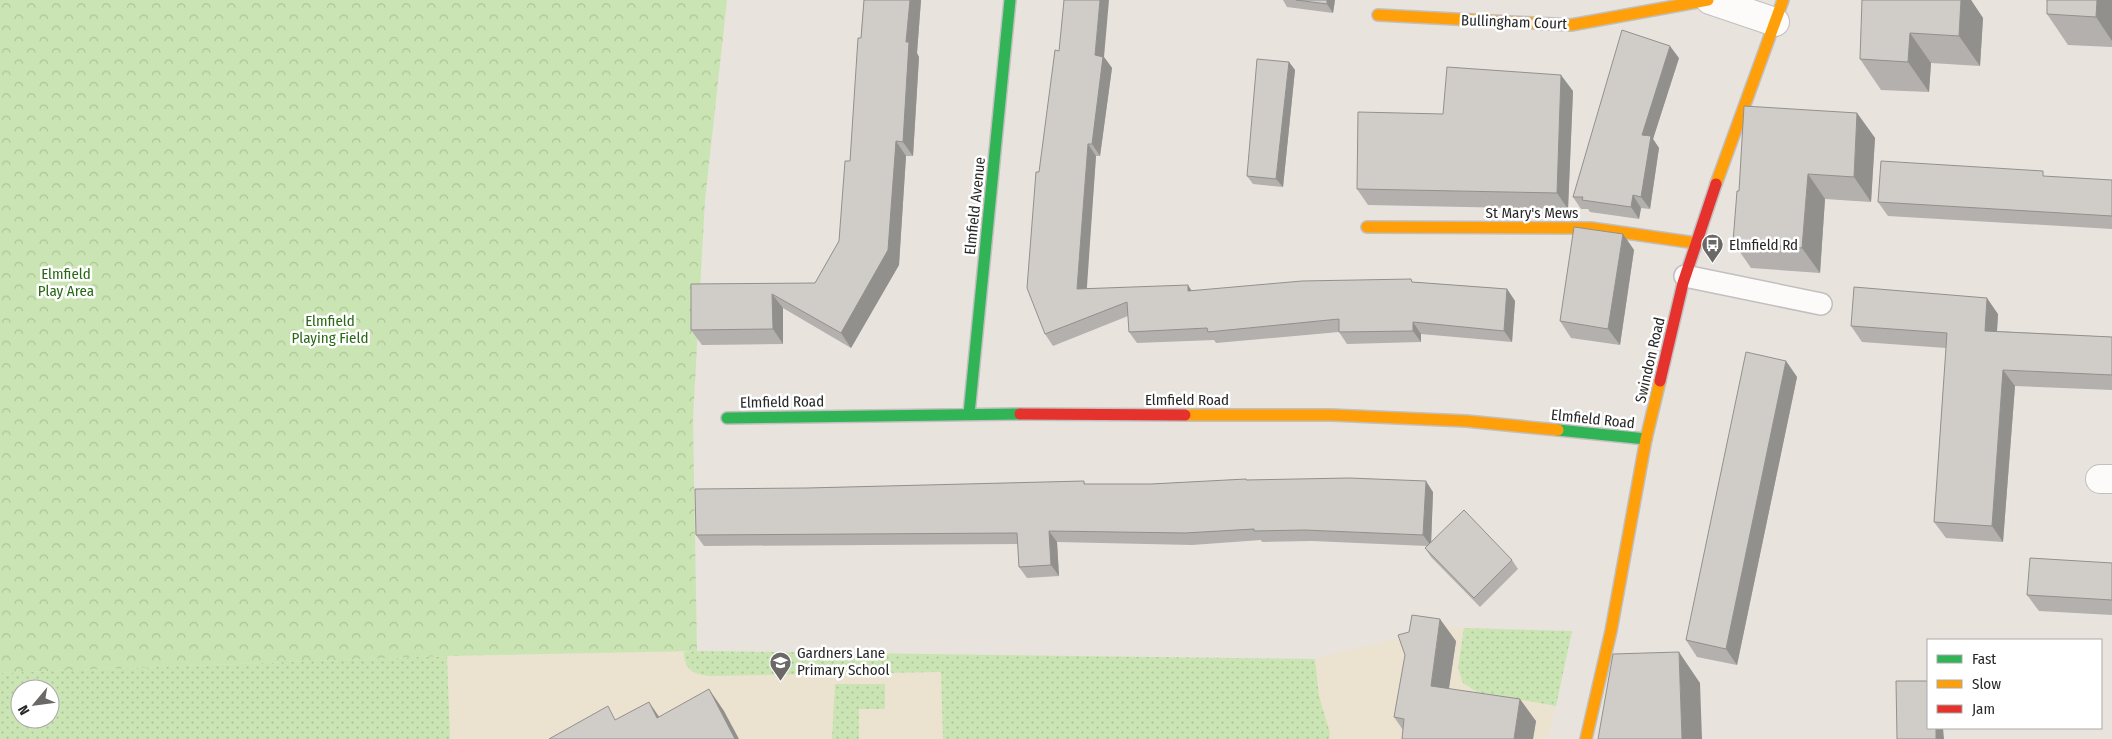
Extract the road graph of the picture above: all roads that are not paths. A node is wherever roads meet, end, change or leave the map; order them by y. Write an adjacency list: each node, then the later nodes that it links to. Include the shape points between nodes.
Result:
1 (1010, 0): 9 (street, Elmfield Avenue)
2 (1709, 0): 3 (street, Bullingham Court); 4 (street, Bullingham Court, via 1570,25)
3 (1779, 11): 6 (street, Swindon Road)
4 (1378, 15)
5 (1367, 227): 6 (street, St Mary's Mews, via 1591,228)
6 (1696, 243): 7 (street, Swindon Road)
7 (1685, 276): 8 (lane); 11 (street, Swindon Road)
8 (1821, 304)
9 (969, 414): 10 (street, Elmfield Road); 11 (street, Elmfield Road, via 1331,415 1466,421)
10 (727, 418)
11 (1646, 439): 12 (street, Swindon Road, via 1611,631)
12 (1586, 739)

